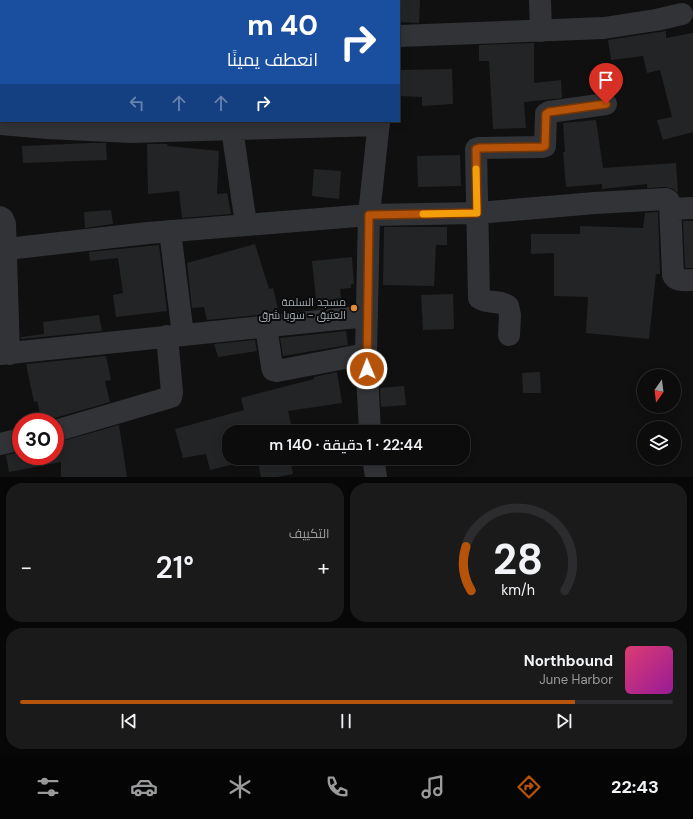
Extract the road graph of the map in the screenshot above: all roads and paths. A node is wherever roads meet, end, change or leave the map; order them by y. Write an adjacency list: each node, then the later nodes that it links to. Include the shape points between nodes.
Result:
1 (540, 0): 3 (street)
2 (682, 14): 3 (street, via 604,28)
3 (541, 31): 4 (street)
4 (400, 36)
5 (606, 104): 12 (street, via 546,114 545,146 476,149)
6 (379, 123): 9 (street); 13 (street)
7 (0, 124): 8 (street, via 131,132)
8 (148, 126): 9 (street)
9 (232, 129): 15 (street)
10 (693, 208): 11 (street)
11 (670, 209): 12 (street, via 669,201 666,199); 18 (street, via 673,275 678,280)
12 (477, 213): 13 (street); 21 (street, via 479,298 485,302 503,302 508,306)
13 (369, 215): 15 (street); 19 (street)
14 (0, 217): 17 (street, via 5,224)
15 (246, 224): 16 (street)
16 (170, 231): 17 (street); 22 (street)
17 (7, 249): 23 (street)
18 (693, 280)
19 (367, 316): 20 (street); 24 (street)
20 (266, 326): 22 (street); 24 (street, via 273,370)
21 (509, 335)
22 (175, 336): 23 (street); 26 (street, via 171,396)
23 (4, 354)
24 (366, 354): 25 (street)
25 (370, 425)
26 (64, 429)
27 (12, 441): 28 (street)
28 (0, 444)
29 (374, 465): 30 (street)
30 (376, 477)

